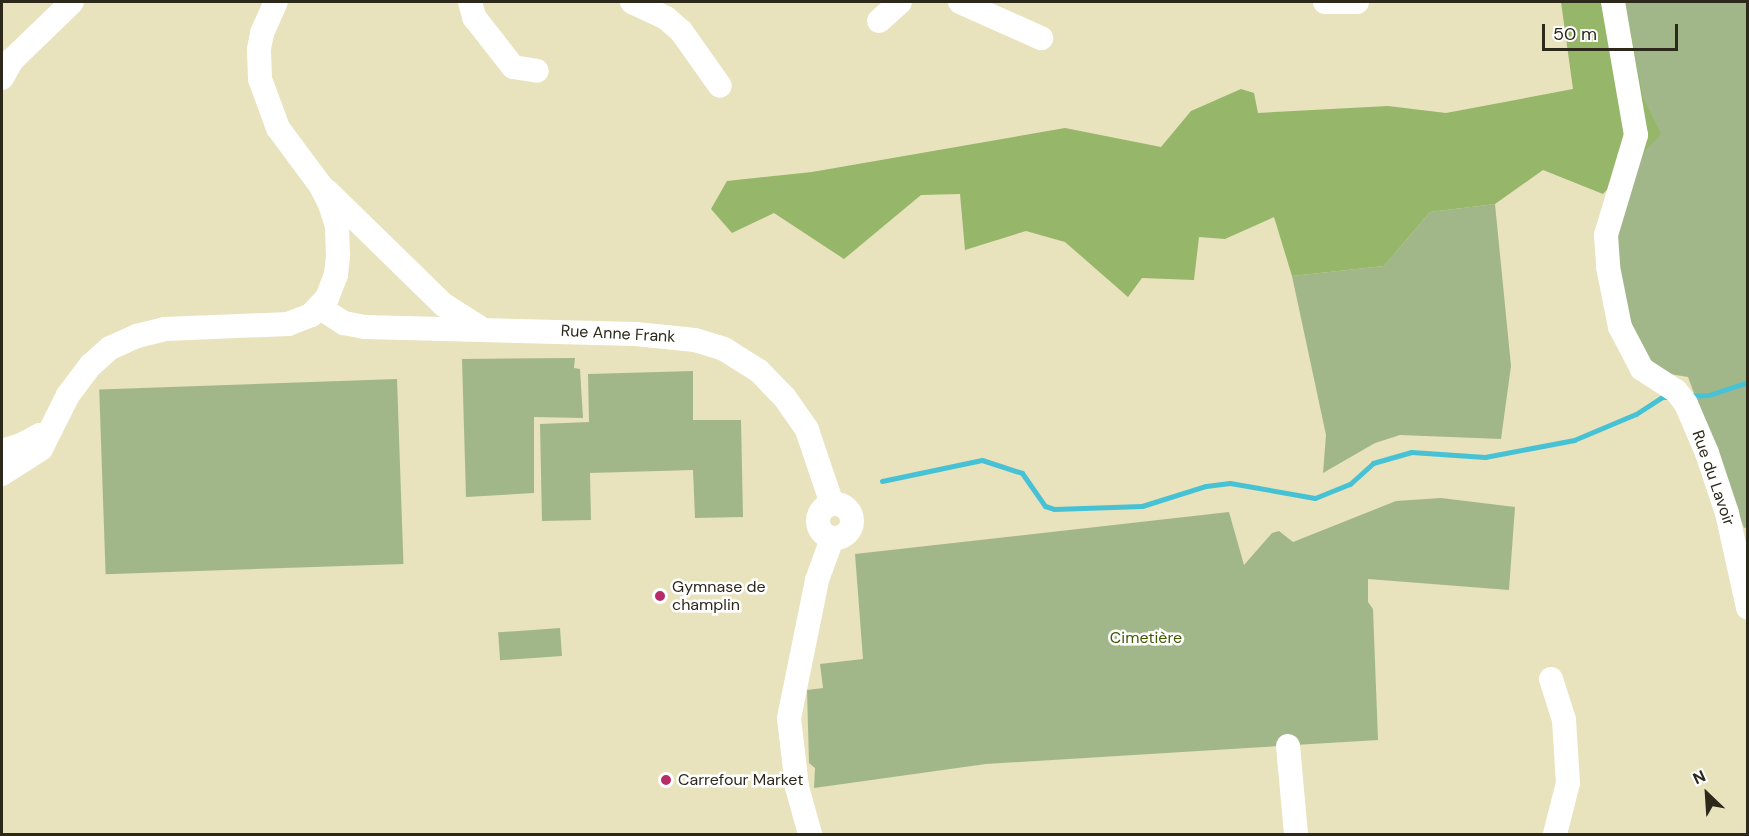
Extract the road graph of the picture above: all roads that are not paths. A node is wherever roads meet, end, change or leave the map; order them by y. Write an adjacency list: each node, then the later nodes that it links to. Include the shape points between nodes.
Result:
1 (72, 2): 11 (street, via 12,60)
2 (276, 2): 13 (street, via 266,19 259,49 260,79 278,128)
3 (470, 2): 10 (street, via 474,16 513,67)
4 (632, 2): 12 (street, via 666,18 681,31)
5 (960, 2): 9 (street)
6 (1325, 2): 7 (street)
7 (1357, 2)
8 (1613, 2): 19 (street, Rue du Lavoir, via 1636,135 1606,235 1620,327 1642,369 1676,391 1707,453 1727,513)
9 (1041, 38)
10 (537, 71)
11 (2, 78)
12 (720, 86)
13 (321, 186): 14 (street, via 337,226 338,256 331,289); 15 (street, via 444,305)
14 (319, 307): 15 (street, Rue Anne Frank, via 344,323 365,327); 16 (street, via 311,315 288,324 165,329 110,348 68,395)
15 (482, 329): 22 (street, Rue Anne Frank, via 662,335 724,349 759,371 785,398 807,430 832,504 822,509 818,524 822,534 832,539 817,580 789,718 796,787)
16 (48, 431): 17 (street); 18 (street, via 41,449)
17 (2, 451)
18 (2, 474)
19 (1748, 609)
20 (1551, 679): 24 (street, via 1564,720 1568,783)
21 (1288, 746): 23 (street)
22 (810, 834)
23 (1296, 834)
24 (1555, 834)

